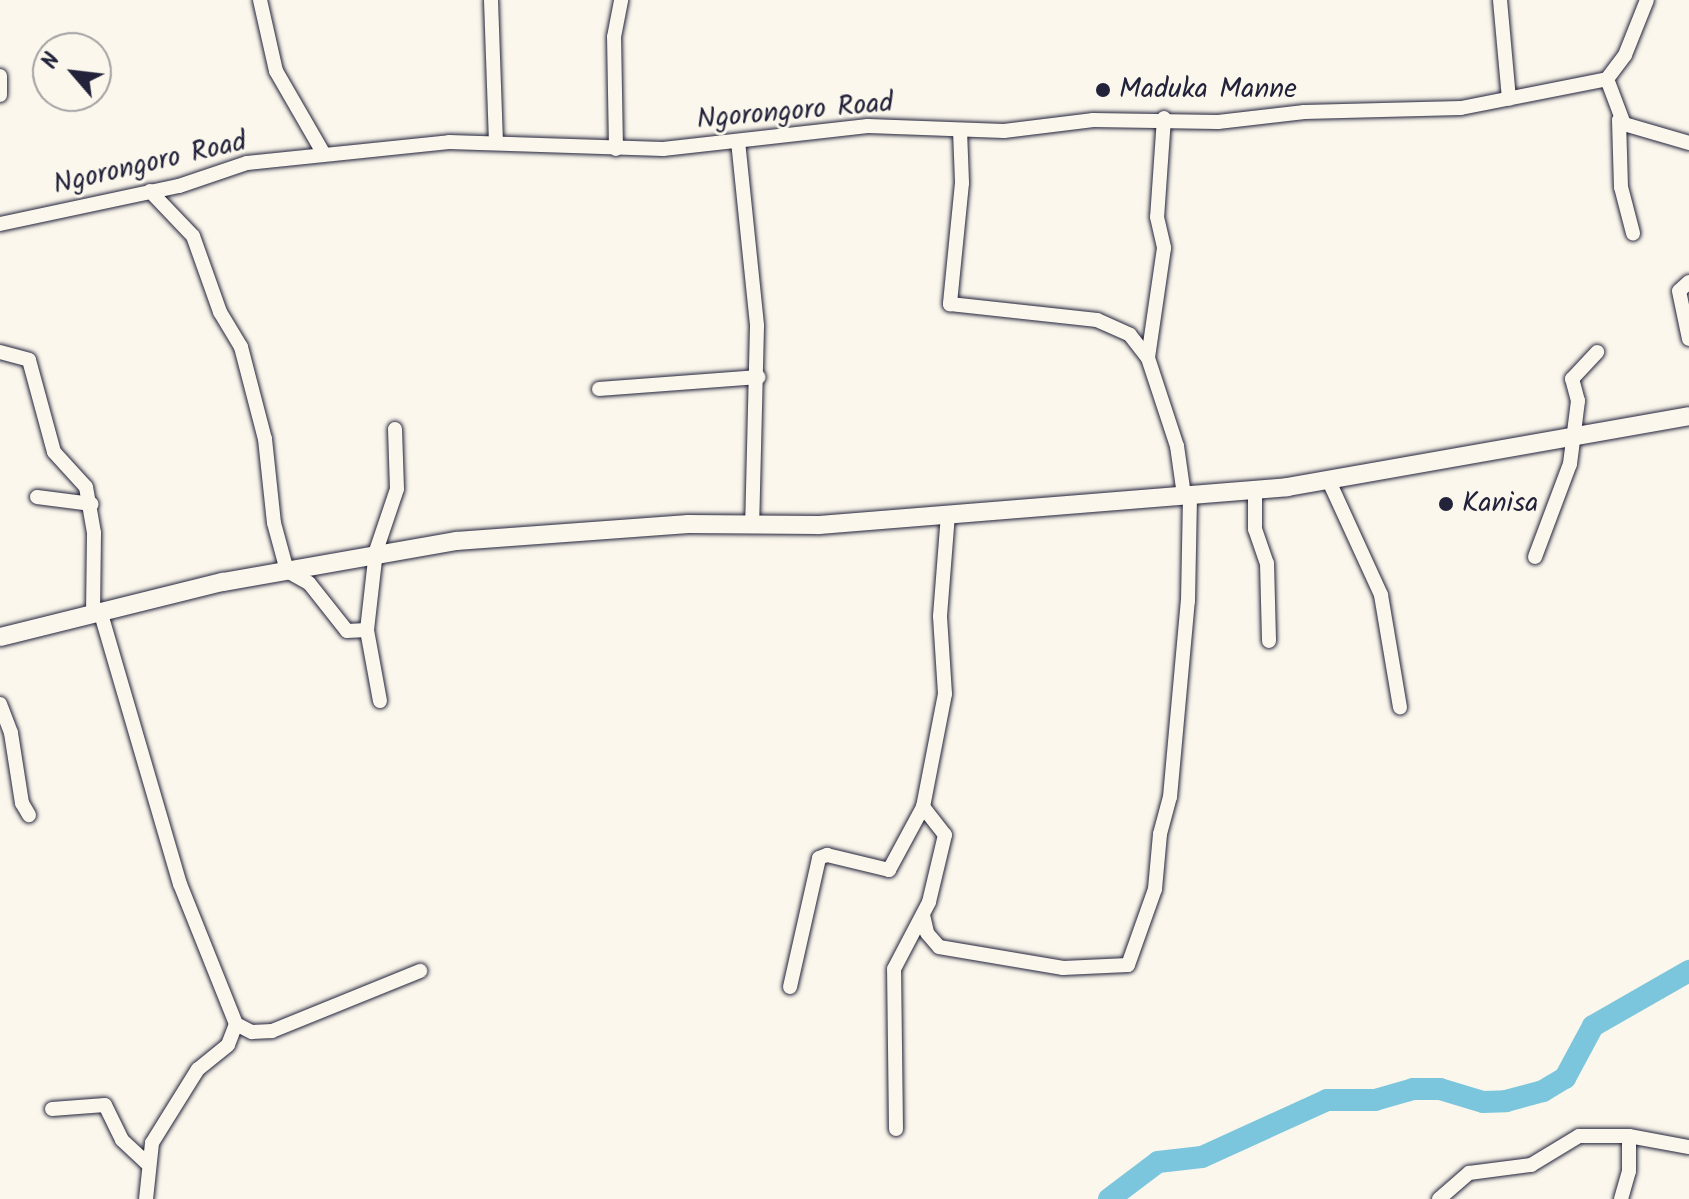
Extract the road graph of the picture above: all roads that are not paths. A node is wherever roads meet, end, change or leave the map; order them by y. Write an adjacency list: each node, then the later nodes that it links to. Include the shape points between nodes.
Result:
1 (260, 0): 17 (street, via 276,71)
2 (491, 0): 13 (street)
3 (621, 0): 16 (street, via 614,37)
4 (1500, 0): 9 (street)
5 (1647, 0): 7 (street, via 1625,55)
6 (0, 76): 8 (street)
7 (1607, 79): 9 (street, Ngorongoro Road); 11 (street)
8 (0, 95)
9 (1509, 99): 10 (street, Ngorongoro Road, via 1461,108 1304,112 1238,121)
10 (1164, 118): 12 (street, Ngorongoro Road); 25 (street, via 1157,217 1164,248)
11 (1619, 120): 15 (street); 20 (street, via 1621,187)
12 (960, 130): 14 (street, Ngorongoro Road, via 868,126); 25 (street, via 962,183 950,304 1097,320 1130,335)
13 (496, 140): 16 (street, Ngorongoro Road); 17 (street, Ngorongoro Road)
14 (738, 141): 16 (street, Ngorongoro Road); 26 (street, via 756,290)
15 (1689, 143)
16 (616, 149)
17 (324, 154): 18 (street, Ngorongoro Road, via 229,167 200,180)
18 (150, 191): 19 (street, Ngorongoro Road); 40 (street, via 193,236 220,312 241,347 265,439 274,523)
19 (0, 224)
20 (1633, 233)
21 (1689, 282): 22 (street, via 1679,291)
22 (1689, 339)
23 (0, 352): 35 (street, via 29,360 54,452 86,487)
24 (1597, 352): 30 (street, via 1572,379 1578,401)
25 (1148, 358): 33 (street)
26 (759, 377): 27 (street); 37 (street)
27 (599, 389)
28 (1689, 416): 30 (street)
29 (395, 429): 38 (street, via 397,489)
30 (1575, 436): 31 (street); 39 (street, via 1570,464)
31 (1328, 479): 32 (street); 47 (street, via 1381,595)
32 (1255, 490): 33 (street); 44 (street, via 1255,529 1267,563)
33 (1187, 494): 36 (street); 50 (street, via 1188,601 1170,797 1155,889 1128,965 1063,968 939,947 927,933)
34 (37, 497): 35 (street)
35 (92, 504): 41 (street)
36 (948, 514): 37 (street, via 819,525); 48 (street, via 940,627 945,694)
37 (752, 524): 38 (street, via 456,541)
38 (376, 551): 40 (street); 42 (street)
39 (1535, 557)
40 (287, 571): 41 (street); 42 (street, via 309,583 347,631)
41 (97, 615): 43 (street); 53 (street, via 180,884)
42 (367, 630): 45 (street)
43 (0, 637)
44 (1269, 641)
45 (380, 701)
46 (0, 704): 49 (street)
47 (1400, 707)
48 (923, 807): 50 (street, via 945,835); 52 (street, via 889,870 827,855 819,858)
49 (29, 815)
50 (923, 915): 55 (street, via 906,938 894,969)
51 (420, 971): 53 (street, via 272,1031 252,1032)
52 (790, 987)
53 (236, 1024): 58 (street, via 228,1045 198,1069 165,1118)
54 (52, 1109): 58 (street, via 105,1105 122,1140)
55 (896, 1129)
56 (1629, 1136): 57 (street); 60 (street, via 1579,1136 1531,1165 1469,1173); 61 (street, via 1629,1171)
57 (1689, 1147)
58 (147, 1163): 59 (street)
59 (146, 1199)
60 (1439, 1199)
61 (1621, 1199)

